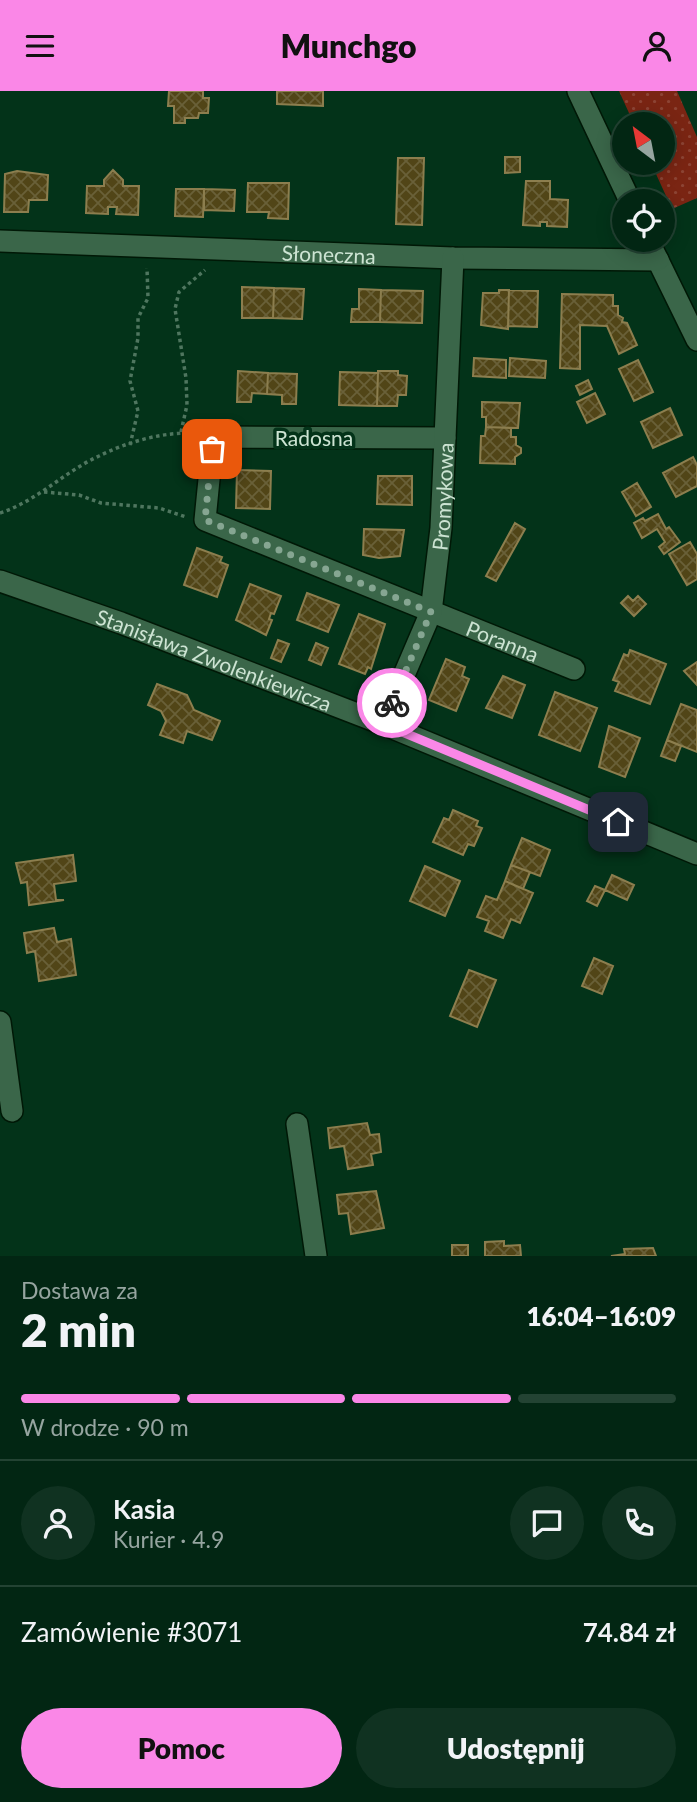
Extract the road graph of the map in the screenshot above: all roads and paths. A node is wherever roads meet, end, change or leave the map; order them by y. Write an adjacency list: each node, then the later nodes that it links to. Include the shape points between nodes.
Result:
1 (586, 94): 2 (street)
2 (625, 189)
3 (0, 241): 4 (street, Słoneczna)
4 (145, 247): 5 (street, Słoneczna); 13 (path, via 148,298 138,318 130,381 138,411)
5 (219, 249): 7 (street, Słoneczna); 10 (path, via 202,274 179,292 175,309 186,378)
6 (654, 252): 8 (street)
7 (453, 258): 8 (street, Słoneczna); 12 (street, Promykowa)
8 (658, 260): 9 (street)
9 (697, 340)
10 (181, 432): 11 (path); 13 (path)
11 (220, 436): 12 (street, Radosna); 16 (street, via 212,449)
12 (445, 438): 18 (street, Promykowa)
13 (130, 445): 14 (path, via 98,456)
14 (41, 492): 15 (path); 16 (path, via 159,508)
15 (0, 513)
16 (205, 520): 18 (street)
17 (0, 583): 20 (street, Stanisława Zwolenkiewicza, via 121,623)
18 (431, 612): 19 (street, Poranna); 20 (street, Promykowa)
19 (574, 669)
20 (383, 724): 21 (street, Stanisława Zwolenkiewicza)
21 (697, 854)
22 (0, 1022): 23 (street)
23 (12, 1111)
24 (297, 1123): 25 (street)
25 (317, 1256)

